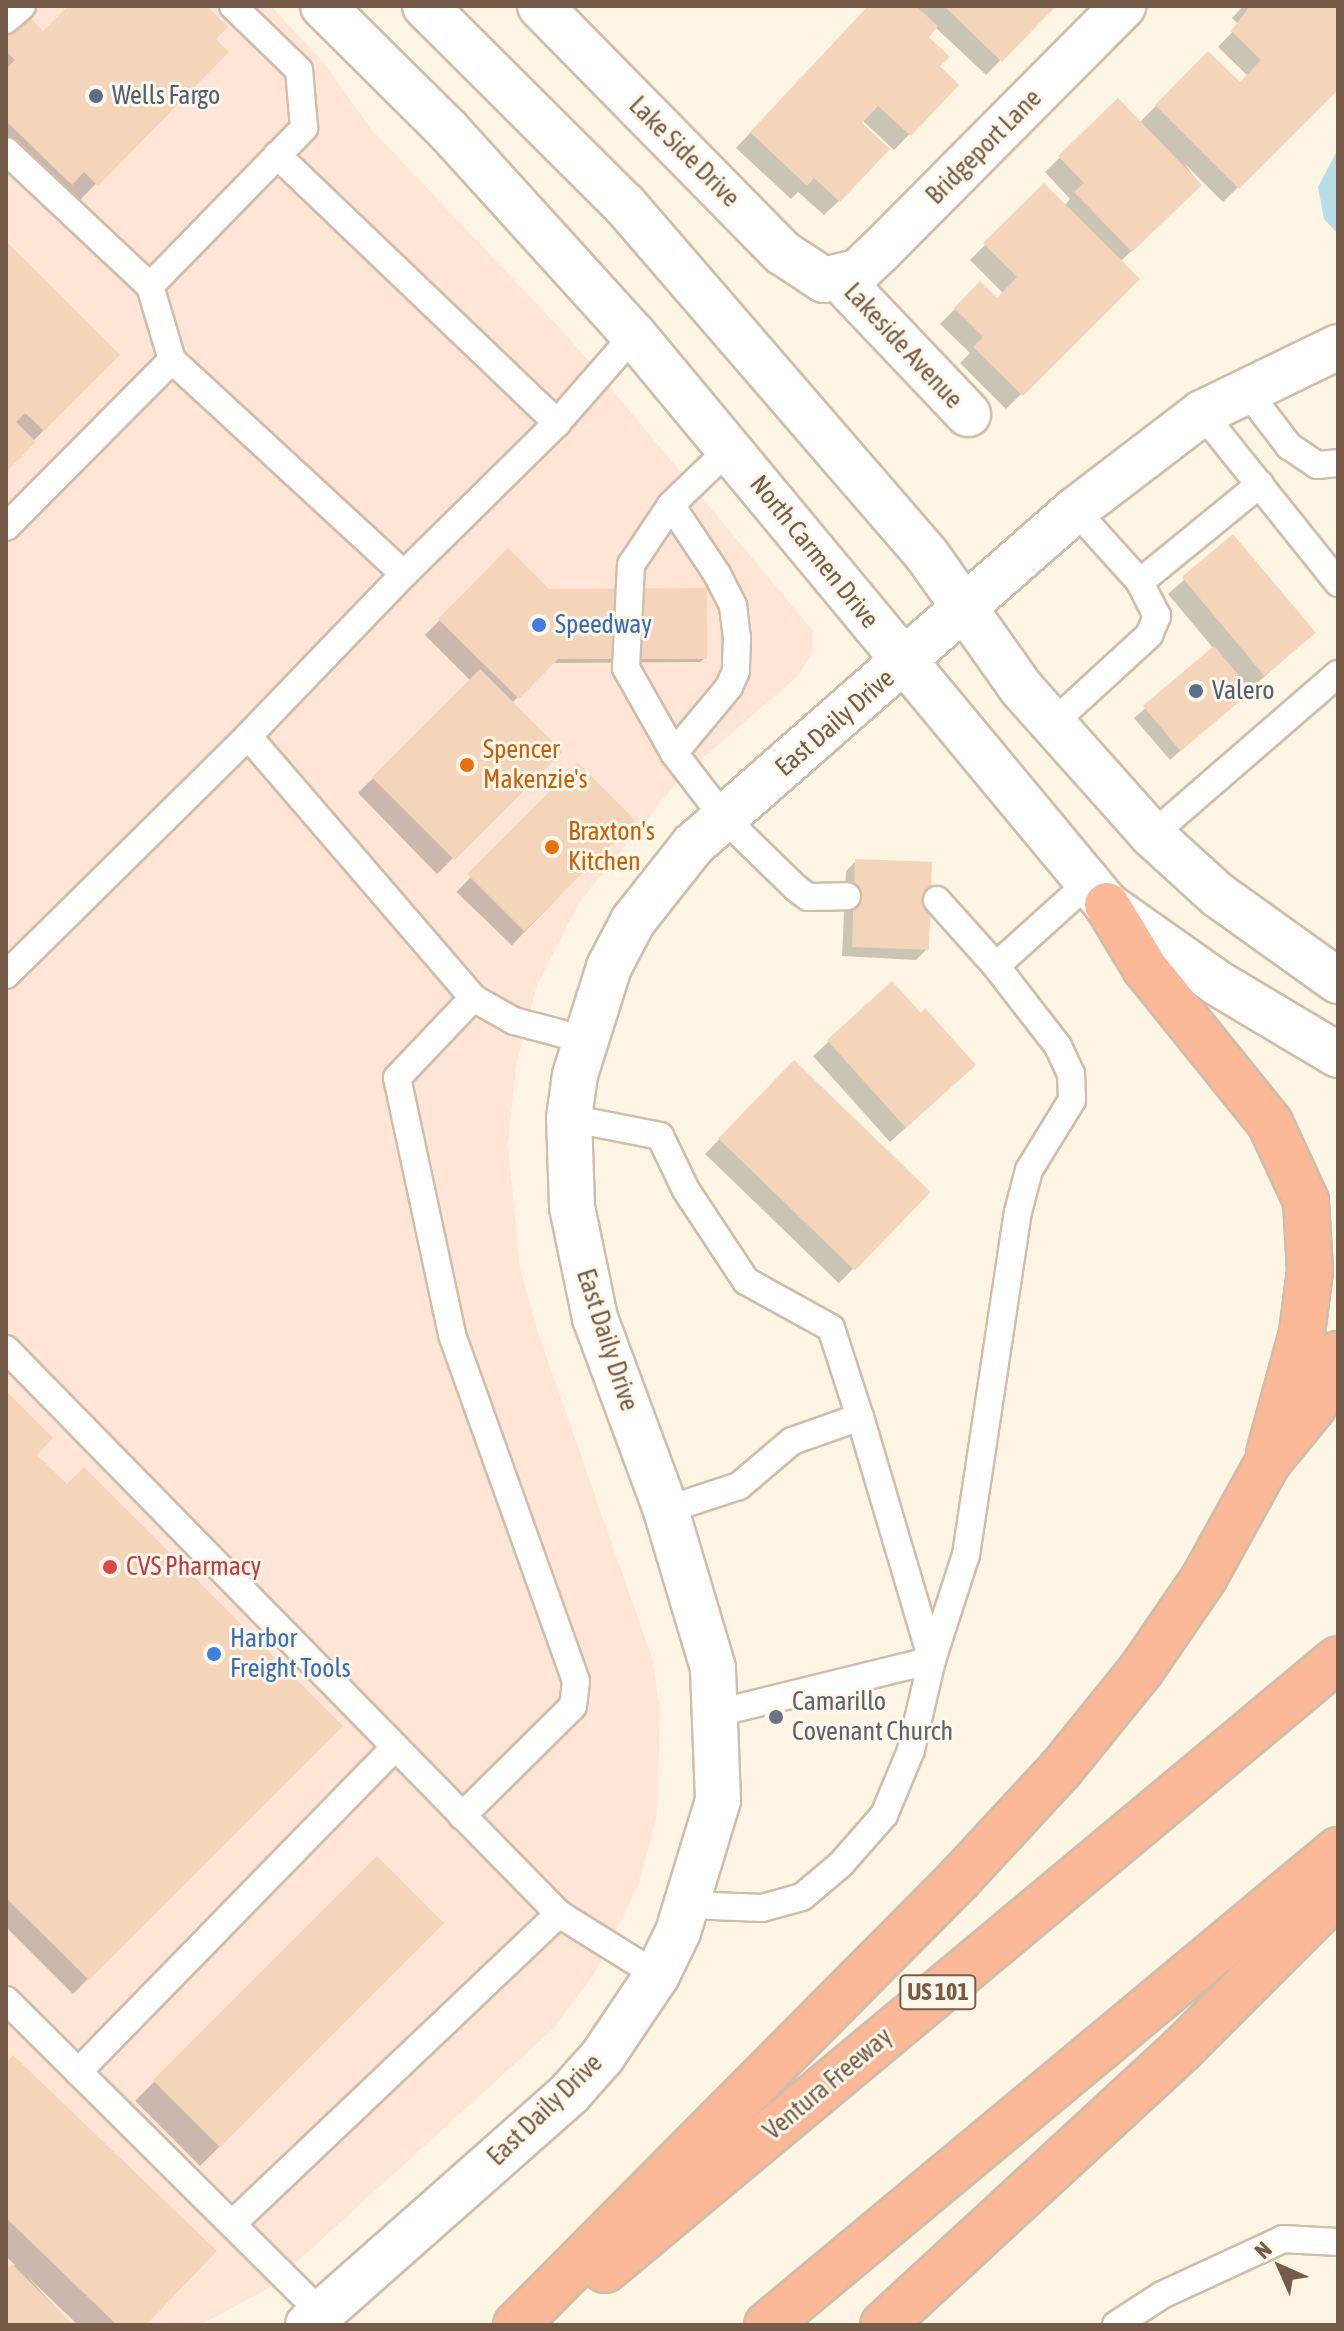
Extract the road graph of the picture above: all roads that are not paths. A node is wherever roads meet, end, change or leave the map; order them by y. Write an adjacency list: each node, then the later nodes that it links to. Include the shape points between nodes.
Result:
1 (22, 6): 7 (lane)
2 (233, 6): 9 (lane, via 299,70 304,128)
3 (323, 6): 12 (main road, North Carmen Drive, via 447,129)
4 (425, 6): 28 (main road, via 624,204 927,555)
5 (540, 6): 10 (main road, Lake Side Drive, via 783,253 807,273 824,280)
6 (1123, 6): 10 (main road, Bridgeport Lane, via 859,271)
7 (6, 20)
8 (6, 151): 11 (lane)
9 (277, 155): 11 (lane); 18 (lane)
10 (838, 277): 17 (main road, Lakeside Avenue)
11 (150, 286): 14 (lane)
12 (634, 335): 18 (lane); 19 (main road, North Carmen Drive)
13 (1338, 347): 15 (main road, East Daily Drive)
14 (172, 360): 24 (lane); 25 (lane)
15 (1246, 390): 16 (main road, East Daily Drive); 20 (lane, via 1289,446 1317,465)
16 (1202, 413): 21 (lane); 23 (main road, East Daily Drive)
17 (968, 414)
18 (557, 423): 25 (lane)
19 (731, 447): 22 (lane); 29 (main road, North Carmen Drive)
20 (1338, 463)
21 (1260, 484): 26 (lane); 27 (lane)
22 (671, 505): 33 (lane, via 631,565 626,668); 33 (lane, via 733,606 737,637 736,671 729,687)
23 (1075, 510): 26 (lane); 28 (main road, East Daily Drive)
24 (6, 527)
25 (404, 574): 32 (lane)
26 (1140, 582): 31 (lane, via 1152,597 1157,616 1149,635)
27 (1338, 583)
28 (964, 609): 29 (main road, East Daily Drive); 31 (main road)
29 (904, 664): 34 (main road, East Daily Drive); 36 (main road, North Carmen Drive)
30 (1338, 674): 35 (lane)
31 (1052, 724): 35 (main road)
32 (248, 736): 40 (lane); 42 (lane)
33 (674, 753): 34 (lane)
34 (724, 818): 37 (lane, via 808,897); 43 (main road, East Daily Drive, via 693,845 633,921 609,967)
35 (1152, 835): 41 (main road, via 1218,895)
36 (1098, 894): 39 (lane); 44 (main road, North Carmen Drive, via 1219,984); 49 (highway, via 1145,968 1270,1123 1295,1167 1306,1201 1310,1271 1302,1333)
37 (847, 896)
38 (937, 900): 39 (lane)
39 (996, 966): 52 (lane, via 1058,1046 1071,1074 1072,1100 1029,1170 1018,1212 966,1555)
40 (6, 975)
41 (1338, 981)
42 (473, 998): 43 (lane, via 514,1021); 55 (lane, via 397,1078 452,1334 576,1681 573,1706)
43 (586, 1040): 45 (main road, East Daily Drive)
44 (1338, 1055)
45 (569, 1118): 48 (lane, via 660,1136 686,1190 746,1281 831,1328); 50 (main road, East Daily Drive, via 572,1207 582,1266 595,1318)
46 (6, 1349): 54 (lane)
47 (1338, 1354): 49 (highway, via 1313,1407)
48 (860, 1417): 50 (lane, via 792,1441 739,1486); 52 (lane)
49 (1268, 1462): 66 (highway, via 1204,1578 1141,1670 1060,1770 959,1879)
50 (666, 1510): 53 (main road, East Daily Drive, via 713,1668)
51 (1338, 1659): 67 (highway, Ventura Freeway / US 101)
52 (932, 1660): 53 (lane); 58 (lane, via 911,1750 884,1815 841,1864 802,1897 762,1908)
53 (717, 1713): 58 (main road, East Daily Drive, via 718,1800)
54 (395, 1747): 55 (lane); 62 (lane)
55 (462, 1816): 59 (lane)
56 (1338, 1850): 68 (highway)
57 (1338, 1893): 69 (highway, via 1182,2049)
58 (688, 1905): 60 (main road, East Daily Drive)
59 (559, 1914): 60 (lane); 63 (lane)
60 (657, 1975): 65 (main road, East Daily Drive, via 602,2057 569,2094)
61 (6, 2000): 62 (lane)
62 (78, 2072): 63 (lane)
63 (232, 2224): 65 (lane)
64 (1338, 2242): 70 (lane, via 1283,2239 1162,2295)
65 (314, 2319)
66 (516, 2325)
67 (539, 2325)
68 (767, 2325)
69 (883, 2325)
70 (1116, 2325)

